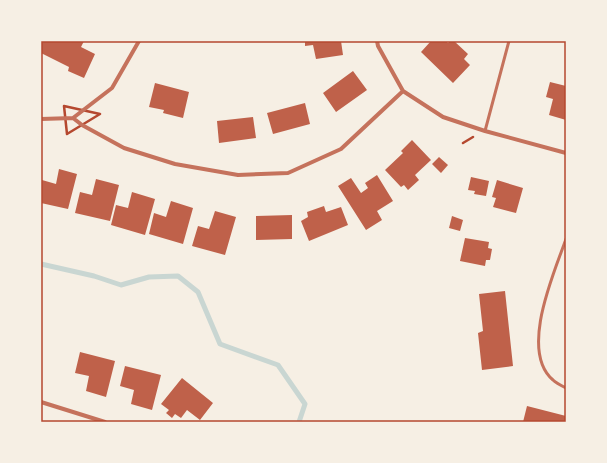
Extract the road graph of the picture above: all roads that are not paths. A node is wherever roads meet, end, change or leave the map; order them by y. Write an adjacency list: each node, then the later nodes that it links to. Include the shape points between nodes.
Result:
1 (139, 41): 5 (street, via 112,88)
2 (377, 41): 4 (street)
3 (509, 41): 7 (lane)
4 (403, 91): 5 (street, via 341,149 288,173 238,175 175,164 124,148); 7 (street, via 443,116)
5 (73, 118): 6 (street)
6 (41, 119)
7 (485, 131): 8 (street)
8 (566, 153)
9 (566, 239): 10 (lane, via 546,294 538,330 542,366 552,380)
10 (566, 388)
11 (41, 402): 12 (street)
12 (105, 422)

